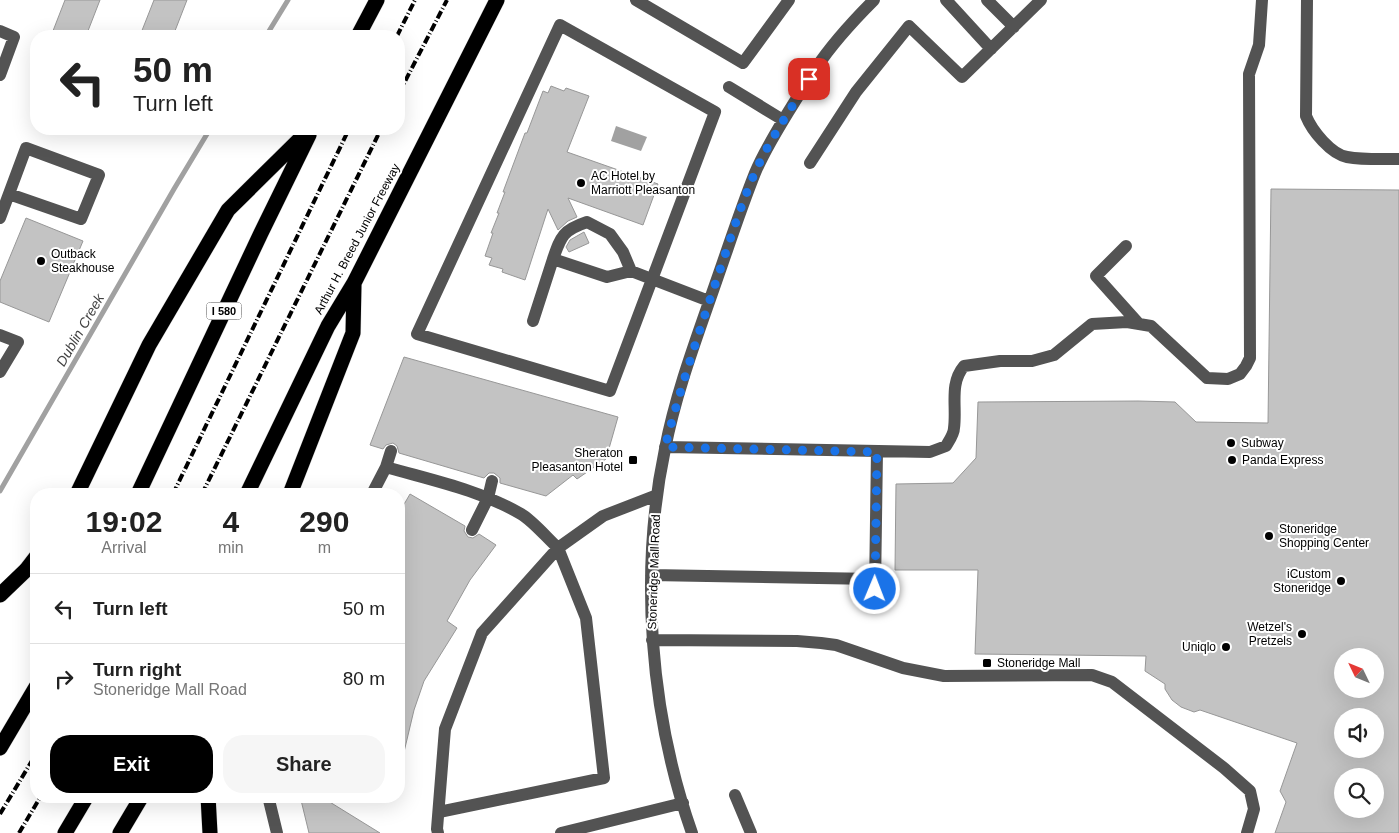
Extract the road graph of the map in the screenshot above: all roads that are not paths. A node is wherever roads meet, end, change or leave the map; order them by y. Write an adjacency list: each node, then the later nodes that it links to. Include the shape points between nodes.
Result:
1 (376, 0): 12 (highway)
2 (497, 0): 28 (highway, Arthur H. Breed Junior Freeway)
3 (636, 0): 4 (street, via 743,63)
4 (789, 0)
5 (874, 0): 17 (street, Stoneridge Mall Road, via 816,67)
6 (946, 0): 14 (street)
7 (987, 0): 11 (street)
8 (1041, 0): 11 (street)
9 (1262, 0): 31 (street, via 1260,45 1249,74 1250,358 1240,374 1228,379 1207,378 1151,326)
10 (1307, 0): 20 (street, via 1306,116 1310,125 1337,154)
11 (1014, 27): 14 (street)
12 (361, 30)
13 (0, 31): 15 (street, via 14,37)
14 (991, 49): 21 (street, via 962,77 909,26 856,92)
15 (0, 75)
16 (729, 87): 17 (street)
17 (783, 120): 29 (street, Stoneridge Mall Road, via 756,170)
18 (305, 135): 39 (highway, via 228,210 149,345)
19 (308, 135): 40 (highway, I 580)
20 (1399, 159)
21 (810, 163)
22 (9, 194): 22 (street, via 26,148 99,174 81,219); 23 (street)
23 (0, 218)
24 (1126, 246): 31 (street, via 1096,276)
25 (552, 259): 26 (street, via 607,277); 26 (street, via 559,239 571,228 587,222 610,234); 30 (street)
26 (631, 271): 27 (street)
27 (652, 279): 27 (street, via 610,391 417,334 560,25 715,112); 29 (street)
28 (354, 283): 41 (highway, Arthur H. Breed Junior Freeway, via 328,326); 42 (highway, via 354,333)
29 (709, 301): 34 (street, Stoneridge Mall Road, via 678,395)
30 (533, 322)
31 (1139, 324): 36 (street, via 1092,324 1054,355 1032,361 964,366 957,374 954,430 946,446 930,452)
32 (0, 335): 33 (street, via 18,342)
33 (0, 372)
34 (665, 447): 36 (street); 44 (street, Stoneridge Mall Road)
35 (391, 451): 37 (street)
36 (877, 452): 49 (street, via 875,584)
37 (386, 467): 43 (street); 45 (street)
38 (492, 481): 45 (street)
39 (80, 488)
40 (141, 488)
41 (249, 488)
42 (292, 488)
43 (375, 488)
44 (657, 495): 47 (street, via 603,516); 49 (street, Stoneridge Mall Road)
45 (488, 498): 46 (street); 47 (street, via 523,514)
46 (472, 530)
47 (558, 548): 60 (street, via 482,633 445,729); 60 (street, via 586,618 604,778)
48 (30, 565): 50 (highway)
49 (651, 575): 51 (street, Stoneridge Mall Road)
50 (0, 595)
51 (652, 640): 59 (street, Stoneridge Mall Road, via 666,733); 69 (street, via 821,643 903,668 944,676 1092,675 1112,682 1250,791 1254,809)
52 (30, 697): 53 (highway)
53 (0, 748)
54 (735, 796): 68 (street)
55 (83, 803): 62 (highway)
56 (138, 803): 63 (highway)
57 (208, 803): 64 (highway)
58 (270, 803): 65 (street)
59 (683, 803): 61 (street, Stoneridge Mall Road); 67 (street)
60 (438, 812): 66 (street)
61 (692, 832)
62 (65, 833)
63 (120, 833)
64 (210, 833)
65 (277, 833)
66 (438, 833)
67 (561, 833)
68 (751, 833)
69 (1247, 833)

